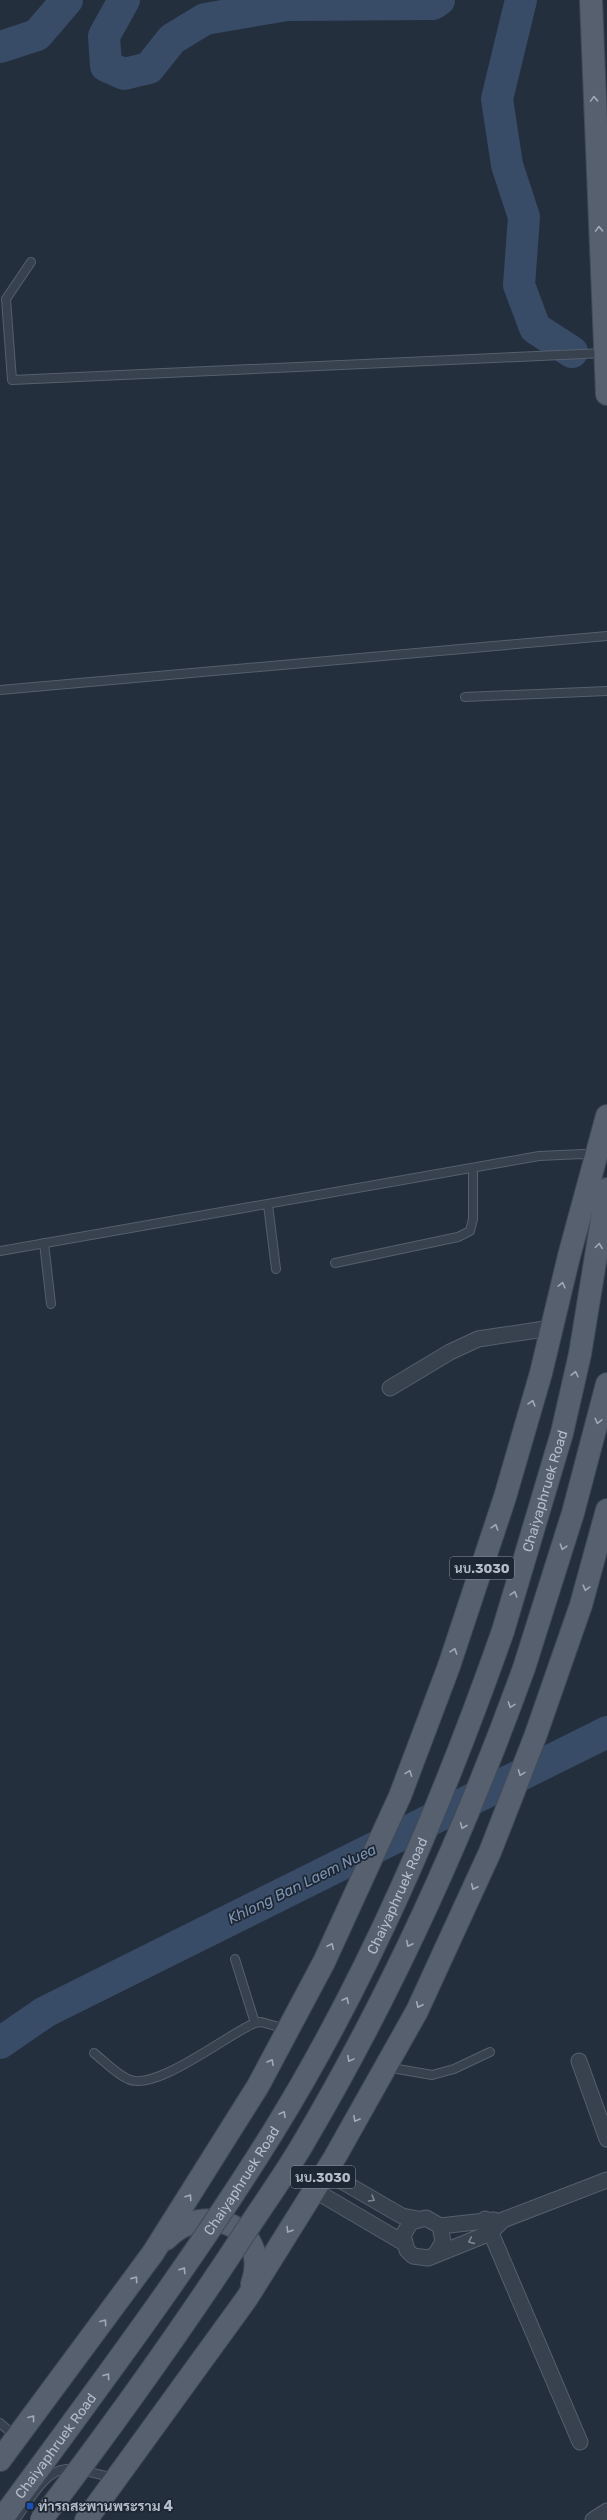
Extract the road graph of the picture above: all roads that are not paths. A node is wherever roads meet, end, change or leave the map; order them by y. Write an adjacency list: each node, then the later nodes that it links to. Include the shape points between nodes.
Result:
1 (591, 0): 3 (main road, one-way to 1)
2 (31, 262): 3 (lane, via 6,299 12,380)
3 (605, 353): 4 (main road)
4 (607, 394)
5 (607, 636): 6 (lane)
6 (0, 690)
7 (607, 691): 8 (lane)
8 (465, 697)
9 (607, 1116): 10 (main road)
10 (595, 1156): 11 (lane, via 539,1156); 19 (main road, one-way to 10)
11 (473, 1168): 13 (lane); 16 (lane, via 473,1219 470,1231 458,1237)
12 (607, 1189): 47 (main road, Chaiyaphruek Road / นบ.3030, one-way to 12, bridge, via 168,2292 273,2132 346,2001 416,1855 451,1774 503,1631 562,1433 581,1347)
13 (268, 1205): 14 (lane); 17 (lane)
14 (44, 1243): 15 (lane); 18 (lane)
15 (0, 1251)
16 (334, 1263)
17 (276, 1269)
18 (51, 1304)
19 (552, 1325): 21 (street, via 478,1339 450,1352); 25 (main road, นบ.3030, one-way to 19, via 400,1796 449,1666 505,1497)
20 (607, 1384): 49 (main road, one-way to 49, bridge, via 573,1513 524,1668 476,1794 416,1932 308,2135 198,2304)
21 (390, 1388)
22 (607, 1510): 29 (main road, นบ.3030, one-way to 29, via 601,1548 535,1737 490,1852 417,2011)
23 (235, 1959): 24 (lane)
24 (255, 2023): 25 (lane, via 261,2022); 27 (lane, via 210,2051 157,2076 139,2081 128,2080)
25 (289, 2030): 38 (main road, นบ.3030, one-way to 25, via 225,2141)
26 (490, 2052): 29 (lane, via 454,2069 432,2075)
27 (94, 2053)
28 (579, 2061): 30 (street)
29 (385, 2067): 31 (main road, นบ.3030, one-way to 31)
30 (607, 2139)
31 (326, 2172): 33 (main road, นบ.3030); 34 (street, one-way to 34, via 402,2216)
32 (607, 2180): 36 (street)
33 (314, 2190): 37 (street); 40 (main road, นบ.3030, one-way to 40)
34 (418, 2219): 35 (street, via 426,2218); 37 (street, via 406,2228)
35 (440, 2226): 36 (street); 39 (street, via 444,2242)
36 (487, 2226): 39 (street, one-way to 39); 43 (street)
37 (404, 2243): 39 (street, via 413,2256 428,2258)
38 (153, 2253): 40 (main road, via 181,2226 203,2220 226,2222 238,2229 251,2243 256,2258 255,2274); 42 (main road, นบ.3030, one-way to 38)
39 (435, 2255)
40 (247, 2298): 45 (main road, นบ.3030)
41 (0, 2423): 42 (lane)
42 (17, 2438): 44 (main road, นบ.3030)
43 (580, 2442)
44 (0, 2460)
45 (116, 2479): 48 (lane, via 72,2469 59,2471 46,2478); 50 (main road, นบ.3030)
46 (607, 2511): 51 (street)
47 (1, 2520)
48 (15, 2520)
49 (41, 2520)
50 (86, 2520)
51 (594, 2520)

